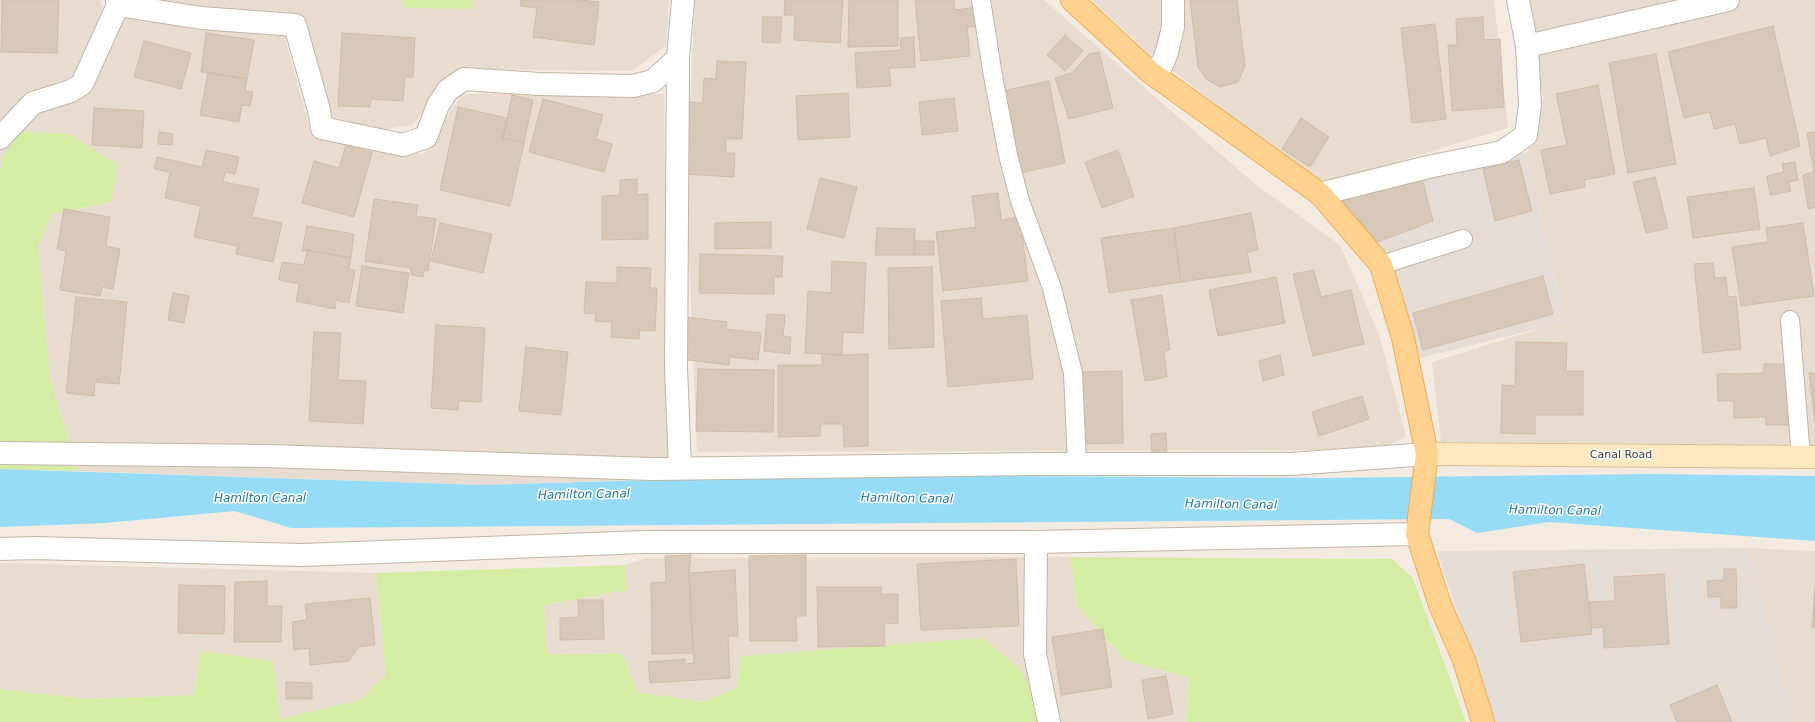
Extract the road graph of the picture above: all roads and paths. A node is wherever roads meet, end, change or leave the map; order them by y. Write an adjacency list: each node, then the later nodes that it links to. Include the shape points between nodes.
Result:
1 (683, 0): 9 (street)
2 (981, 0): 19 (lane, via 993,76 1016,186 1052,288 1073,373)
3 (1072, 0): 10 (main road)
4 (1173, 0): 10 (street, via 1173,27 1167,52 1162,65)
5 (1518, 0): 8 (street)
6 (1728, 0): 8 (street)
7 (117, 3): 9 (street, via 201,18 295,25 322,128 403,145 426,136 438,105 448,90 464,79 634,86 653,81); 11 (street, via 82,84 71,91 33,103)
8 (1527, 46): 12 (street, via 1530,105 1526,135 1502,152 1428,167)
9 (678, 58): 20 (street, via 676,367)
10 (1150, 72): 12 (main road)
11 (0, 138)
12 (1320, 194): 14 (main road)
13 (1463, 239): 14 (lane)
14 (1381, 266): 17 (main road, via 1403,338)
15 (1790, 320): 18 (lane)
16 (0, 453): 20 (street, via 268,456)
17 (1427, 454): 18 (main road, Canal Road); 19 (street, via 1291,464); 21 (main road)
18 (1808, 457)
19 (1077, 464): 20 (street)
20 (680, 468)
21 (1417, 534): 22 (street); 25 (main road, via 1440,605 1464,660)
22 (1036, 542): 23 (street, via 644,542 302,555); 24 (street, via 1035,654)
23 (0, 549)
24 (1049, 722)
25 (1483, 722)

